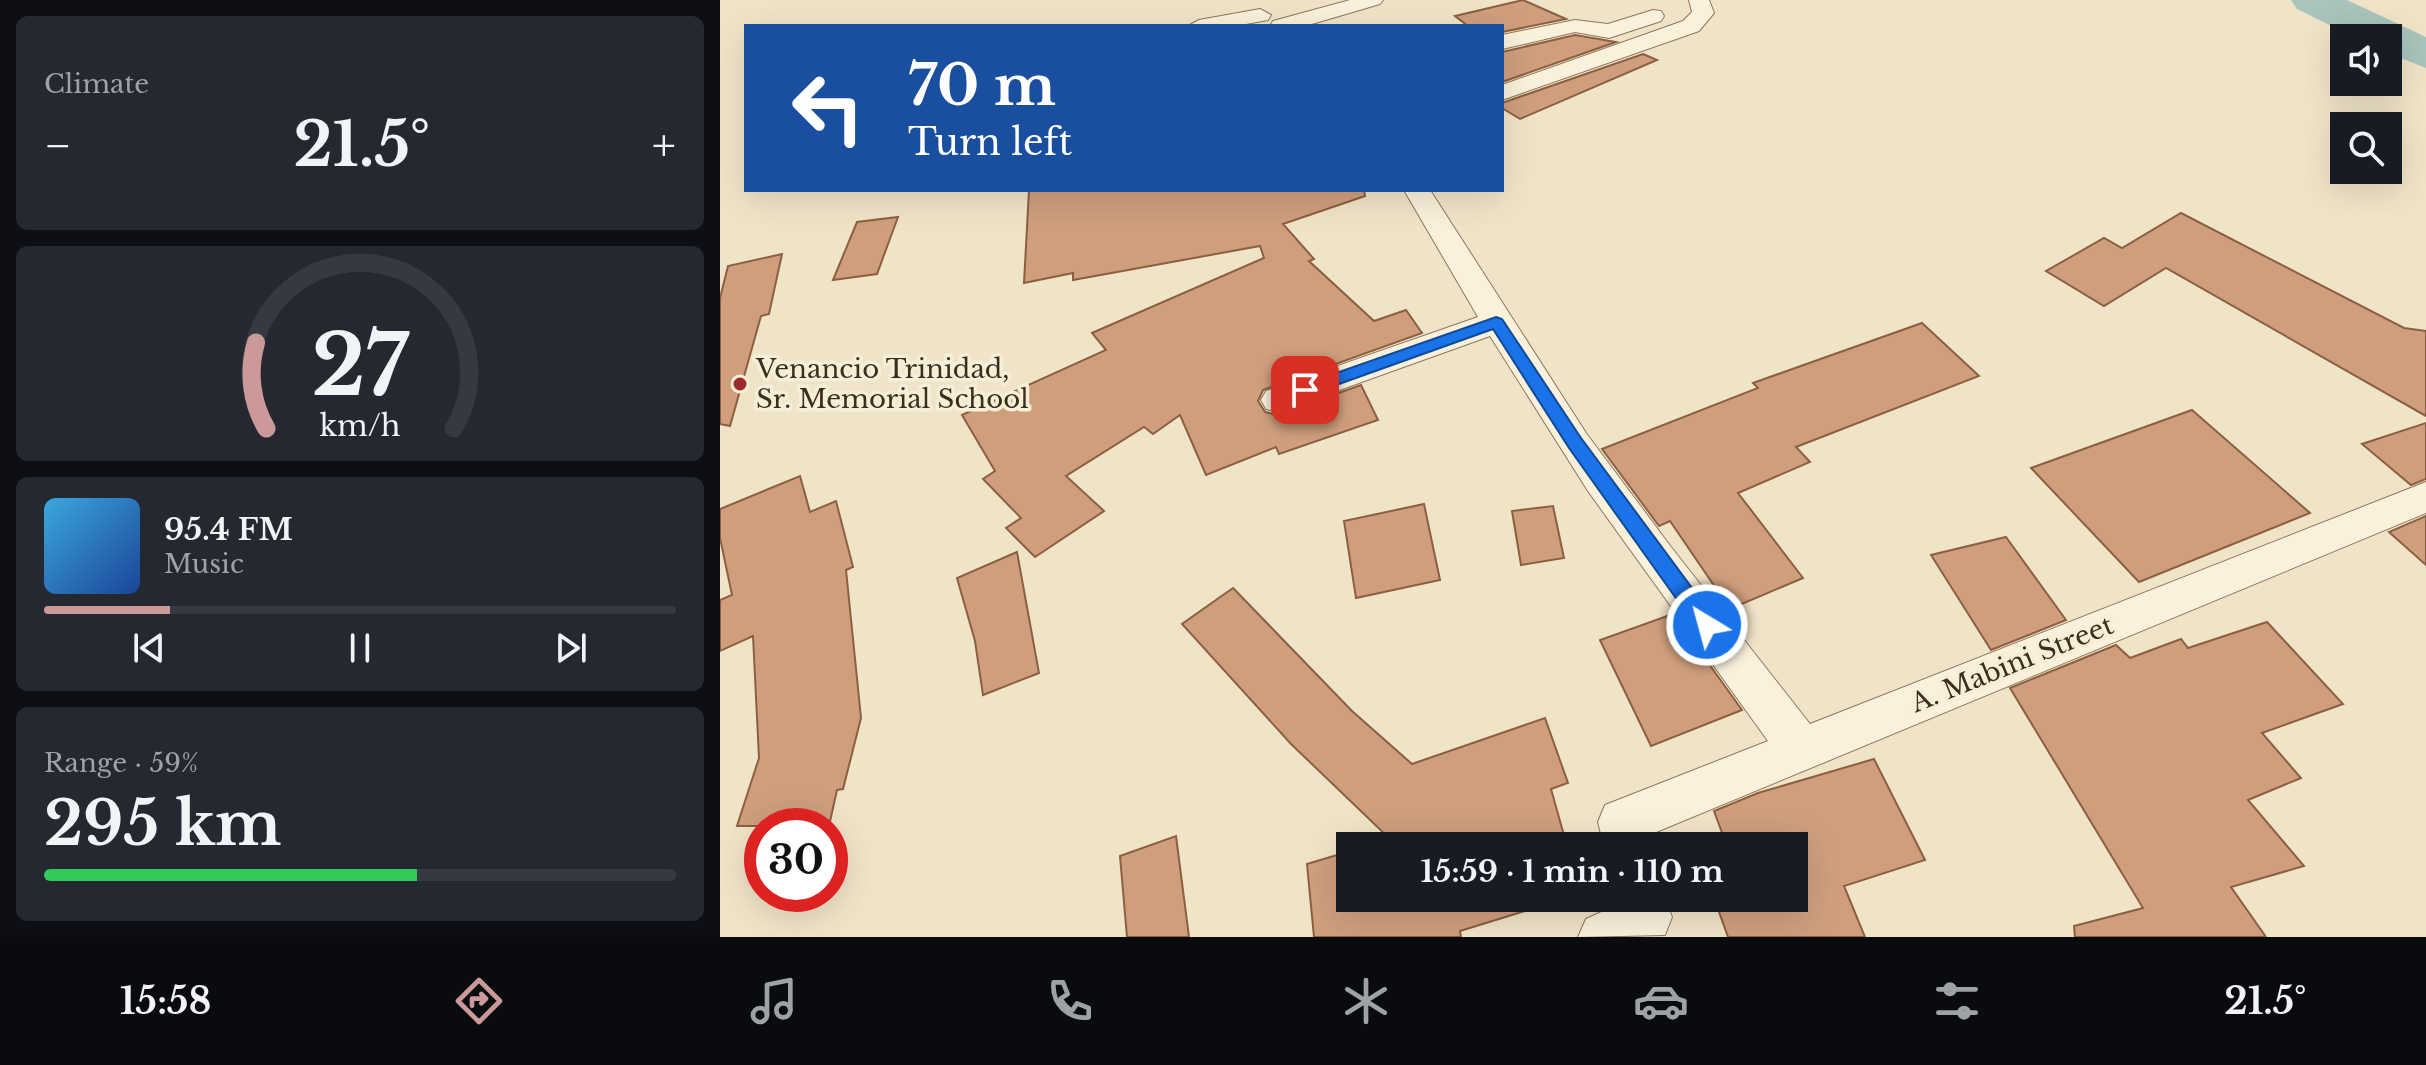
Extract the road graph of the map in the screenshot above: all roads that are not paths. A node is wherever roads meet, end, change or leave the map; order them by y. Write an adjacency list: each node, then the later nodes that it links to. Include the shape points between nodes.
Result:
1 (1373, 0): 5 (street)
2 (1688, 4): 6 (street, via 1609,31 1575,26); 7 (street, via 1703,13 1691,26)
3 (1259, 14): 4 (street)
4 (1209, 24)
5 (1288, 24)
6 (1504, 41)
7 (1504, 92)
8 (1418, 192): 9 (street)
9 (1496, 322): 10 (street); 12 (street, via 1610,491)
10 (1278, 400)
11 (2426, 497): 12 (street, A. Mabini Street)
12 (1802, 749): 13 (street, A. Mabini Street, via 1622,822)
13 (1624, 832)

